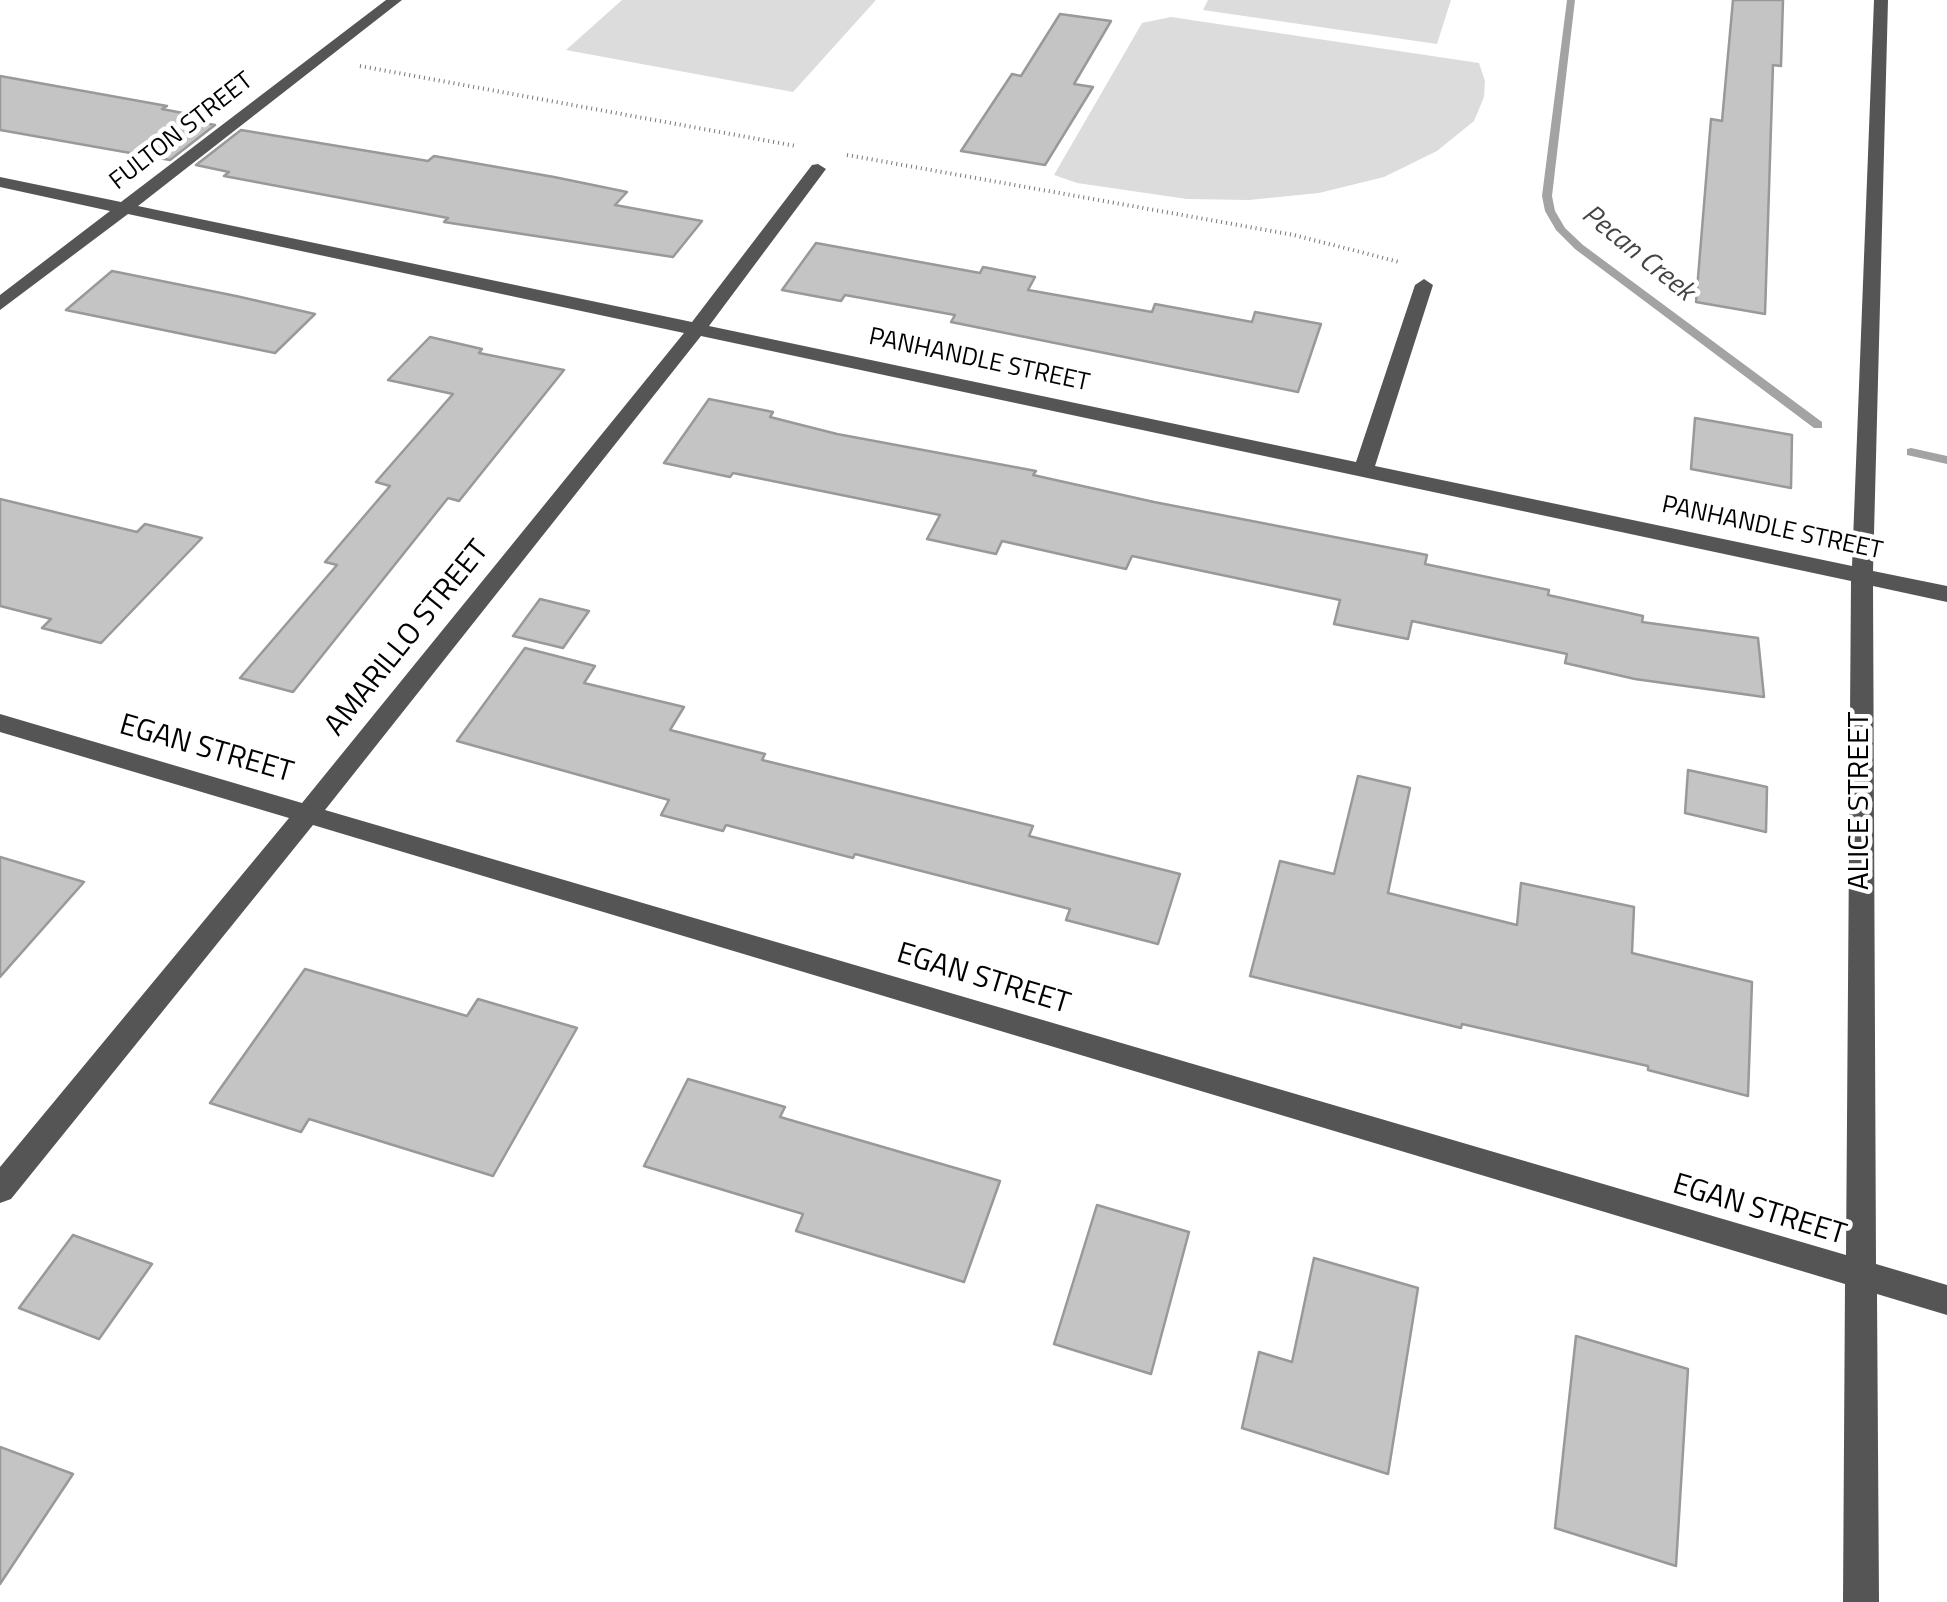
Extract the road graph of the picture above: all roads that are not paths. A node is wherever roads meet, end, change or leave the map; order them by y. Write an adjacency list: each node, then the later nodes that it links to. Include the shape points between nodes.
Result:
1 (395, 0): 5 (street, FULTON STREET)
2 (1881, 0): 10 (street, ALICE STREET)
3 (820, 157): 8 (street, AMARILLO STREET)
4 (0, 182): 5 (street, PANHANDLE STREET)
5 (125, 208): 7 (street, FULTON STREET); 8 (street, PANHANDLE STREET)
6 (1424, 285): 9 (street)
7 (0, 304)
8 (697, 330): 9 (street, PANHANDLE STREET); 13 (street, AMARILLO STREET)
9 (1363, 471): 10 (street, PANHANDLE STREET)
10 (1864, 577): 11 (street, PANHANDLE STREET); 15 (street, ALICE STREET)
11 (1947, 594)
12 (0, 723): 13 (street, EGAN STREET)
13 (308, 814): 14 (street, AMARILLO STREET); 15 (street, EGAN STREET)
14 (0, 1189)
15 (1858, 1274): 16 (street, EGAN STREET); 17 (street, ALICE STREET)
16 (1947, 1300)
17 (1860, 1602)

